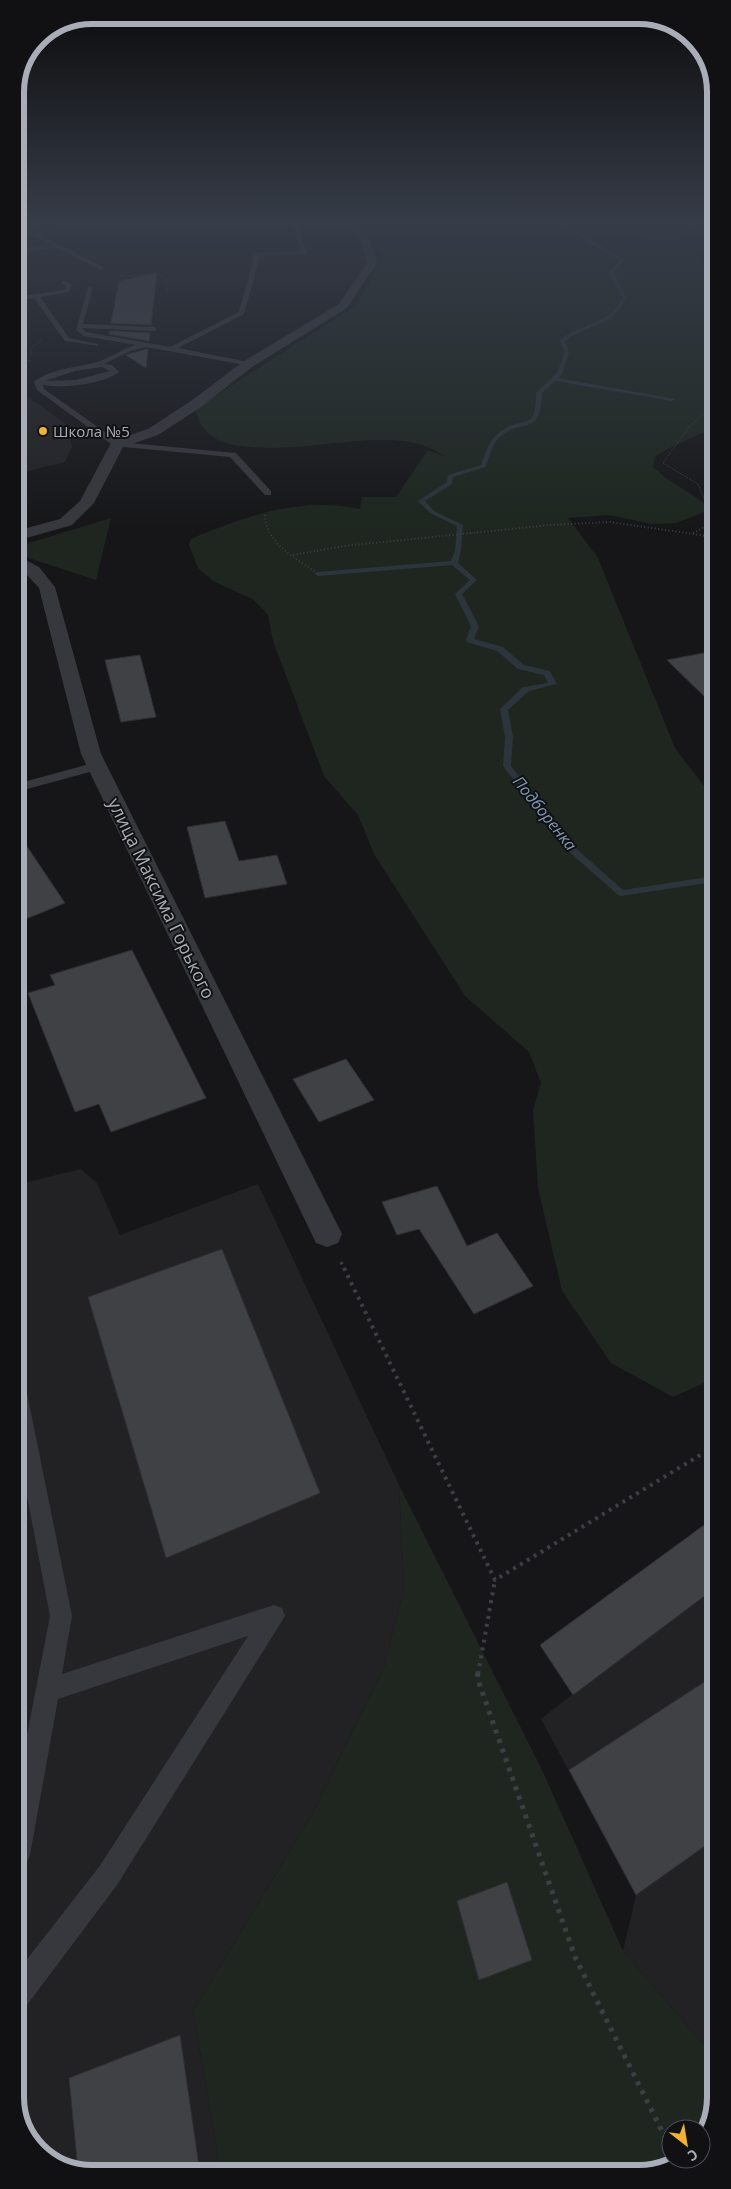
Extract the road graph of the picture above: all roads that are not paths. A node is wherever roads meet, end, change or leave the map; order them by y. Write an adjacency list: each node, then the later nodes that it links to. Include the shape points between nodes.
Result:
1 (57, 325): 9 (lane, via 67,340)
2 (93, 325): 6 (lane)
3 (96, 325): 7 (lane)
4 (218, 325): 10 (lane)
5 (311, 325): 11 (street)
6 (79, 326): 8 (lane, via 84,334)
7 (154, 329)
8 (150, 344): 9 (lane); 10 (lane)
9 (128, 349): 12 (lane)
10 (171, 349): 11 (lane)
11 (248, 364): 14 (street, via 153,432)
12 (96, 365): 13 (lane, via 51,374); 13 (lane, via 109,367 115,372 66,384 50,386)
13 (38, 382): 14 (lane, via 41,390)
14 (117, 444): 15 (lane, via 233,454); 16 (street, via 86,503 66,522)
15 (268, 493)
16 (24, 534)
17 (24, 565): 18 (street, улица Максима Горького, via 47,587 91,754)
18 (97, 766): 19 (lane); 20 (street, улица Максима Горького)
19 (24, 786)
20 (327, 1234)
21 (24, 1428): 22 (lane, via 62,1616)
22 (48, 1690): 23 (lane); 24 (lane, via 274,1616 108,1876)
23 (24, 1818)
24 (24, 1986)

